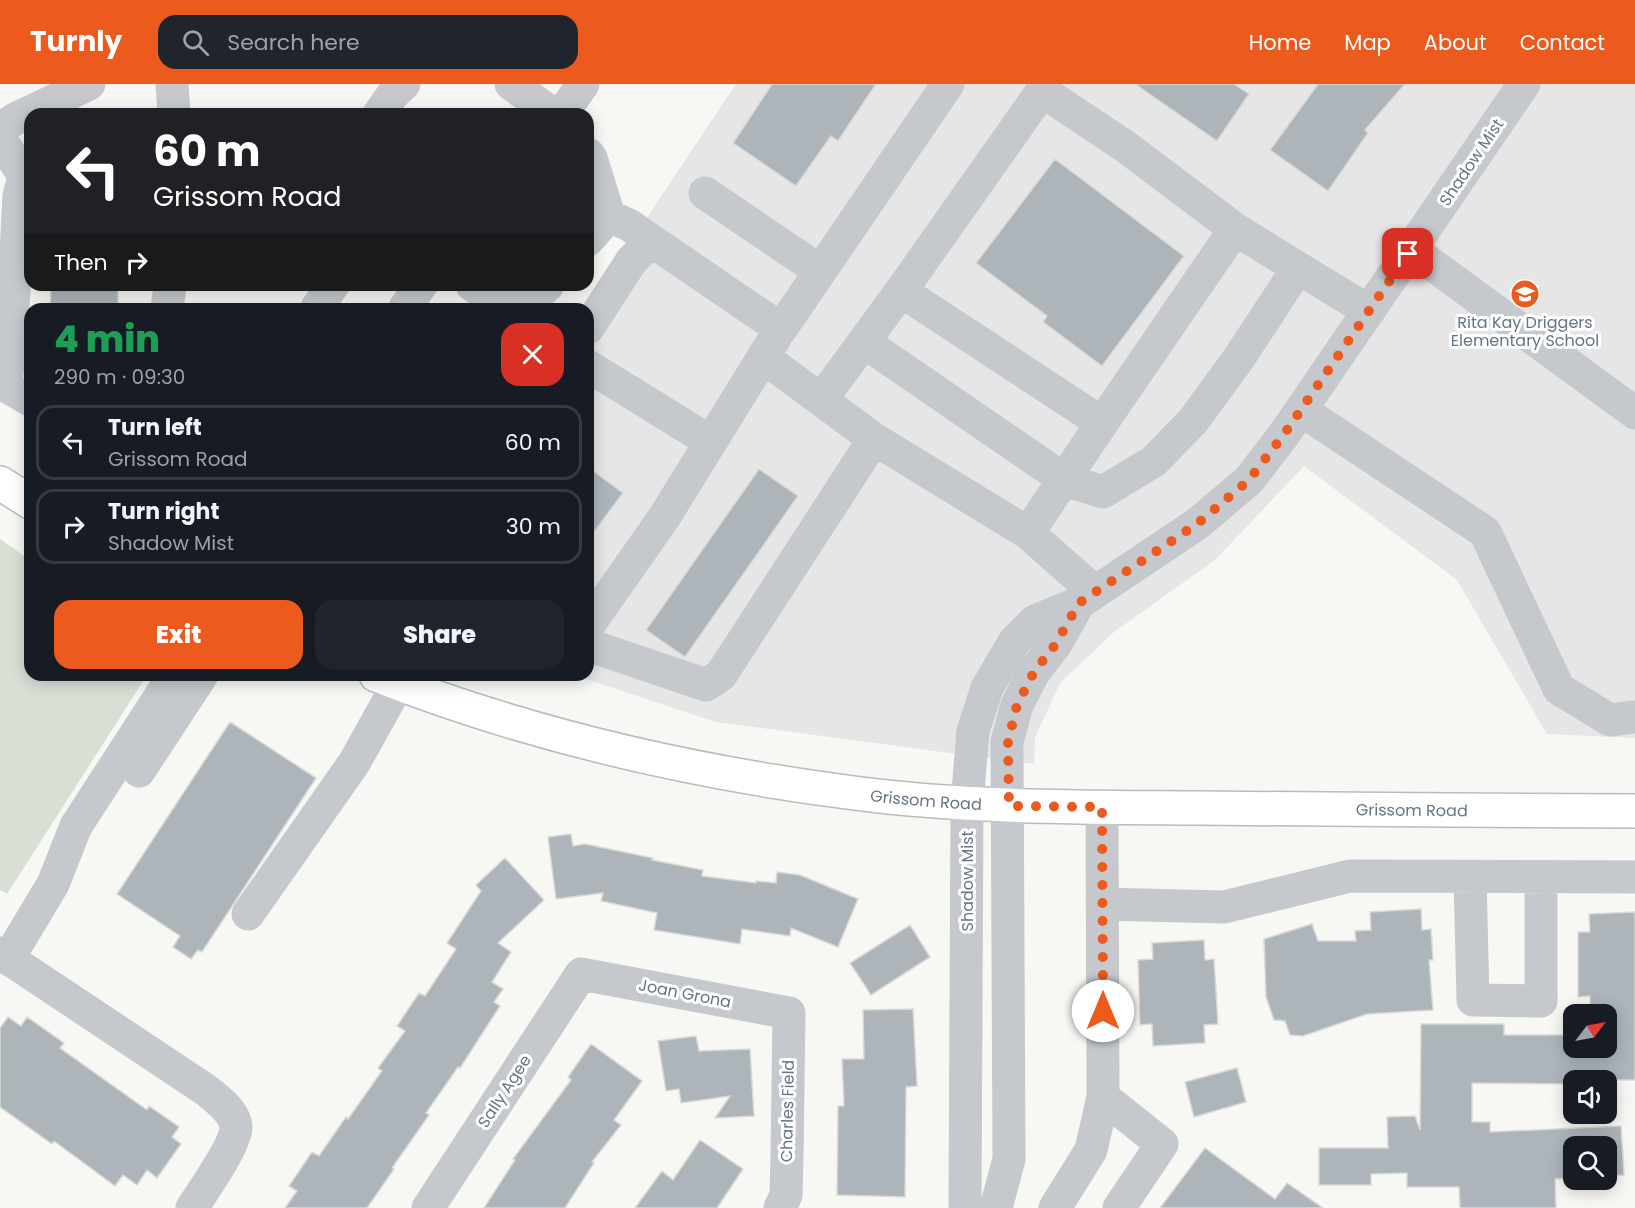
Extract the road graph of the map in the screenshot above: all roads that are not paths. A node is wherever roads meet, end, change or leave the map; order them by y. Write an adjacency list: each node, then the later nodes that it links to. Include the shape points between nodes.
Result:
1 (89, 84): 8 (street)
2 (172, 84): 10 (street)
3 (404, 84): 11 (street)
4 (511, 84): 12 (street)
5 (583, 84): 13 (street)
6 (948, 84): 27 (street)
7 (1524, 84): 25 (street, Shadow Mist)
8 (56, 90): 9 (street)
9 (30, 108)
10 (174, 108)
11 (383, 108)
12 (545, 108)
13 (566, 108)
14 (24, 112): 15 (street)
15 (0, 129)
16 (0, 138): 19 (street)
17 (594, 168): 21 (street)
18 (24, 176): 37 (street, via 19,196 6,386)
19 (24, 176)
20 (705, 193): 27 (street)
21 (609, 216): 23 (street); 24 (street)
22 (1235, 229): 26 (street); 30 (street, via 1126,147 1042,92); 41 (street)
23 (594, 233)
24 (652, 241): 32 (street, via 632,260); 33 (street)
25 (1411, 249): 31 (street, Shadow Mist); 40 (street)
26 (1298, 268): 31 (street); 44 (street, via 1193,421 1154,461 1103,492)
27 (820, 272): 33 (street)
28 (481, 291): 29 (street, via 491,297 515,299)
29 (543, 291)
30 (901, 291): 34 (street); 41 (street)
31 (1369, 311): 39 (street, Shadow Mist)
32 (594, 319)
33 (781, 328): 35 (street)
34 (864, 342): 38 (street); 44 (street)
35 (763, 357): 38 (street); 43 (street)
36 (594, 370): 43 (street)
37 (24, 396)
38 (821, 400): 42 (street)
39 (1301, 410): 48 (street, Shadow Mist, via 1249,480 1197,524); 55 (street, via 1485,532 1559,689 1610,720)
40 (1635, 414)
41 (1101, 423): 44 (street)
42 (874, 439): 47 (street); 50 (street, via 721,675 706,685)
43 (711, 442): 49 (street)
44 (1065, 480): 47 (street)
45 (0, 483): 46 (main road)
46 (24, 498)
47 (1028, 533): 48 (street)
48 (1087, 597): 56 (street, Shadow Mist, via 1035,621 1014,642 987,688 973,731); 57 (street, Shadow Mist, via 1034,672 1017,705 1008,742)
49 (594, 617)
50 (594, 647)
51 (170, 681): 63 (street, via 76,826)
52 (198, 681): 63 (street, via 94,839)
53 (389, 681): 65 (street, via 354,763)
54 (396, 681): 56 (main road, Grissom Road, via 541,730 637,756 856,794)
55 (1635, 717)
56 (967, 803): 57 (main road, Grissom Road); 73 (street, Shadow Mist)
57 (1009, 806): 58 (main road, Grissom Road); 74 (street, Shadow Mist, via 1009,1159)
58 (1102, 807): 59 (main road, Grissom Road); 64 (street)
59 (1635, 811)
60 (1470, 877): 61 (street); 61 (street, via 1473,1000 1541,1000); 64 (street, via 1350,876 1224,907)
61 (1541, 877): 62 (street)
62 (1635, 877)
63 (53, 884): 66 (street)
64 (1102, 904): 69 (street)
65 (248, 914)
66 (4, 956): 70 (street, via 226,1107 236,1124 235,1139)
67 (581, 974): 68 (street, Joan Grona); 71 (street, Sally Agee)
68 (789, 1013): 72 (street, Charles Field, via 786,1195)
69 (1103, 1098): 75 (street, via 1091,1150); 76 (street, via 1162,1144)
70 (192, 1208)
71 (428, 1208)
72 (780, 1208)
73 (965, 1208)
74 (996, 1208)
75 (1055, 1208)
76 (1119, 1208)

